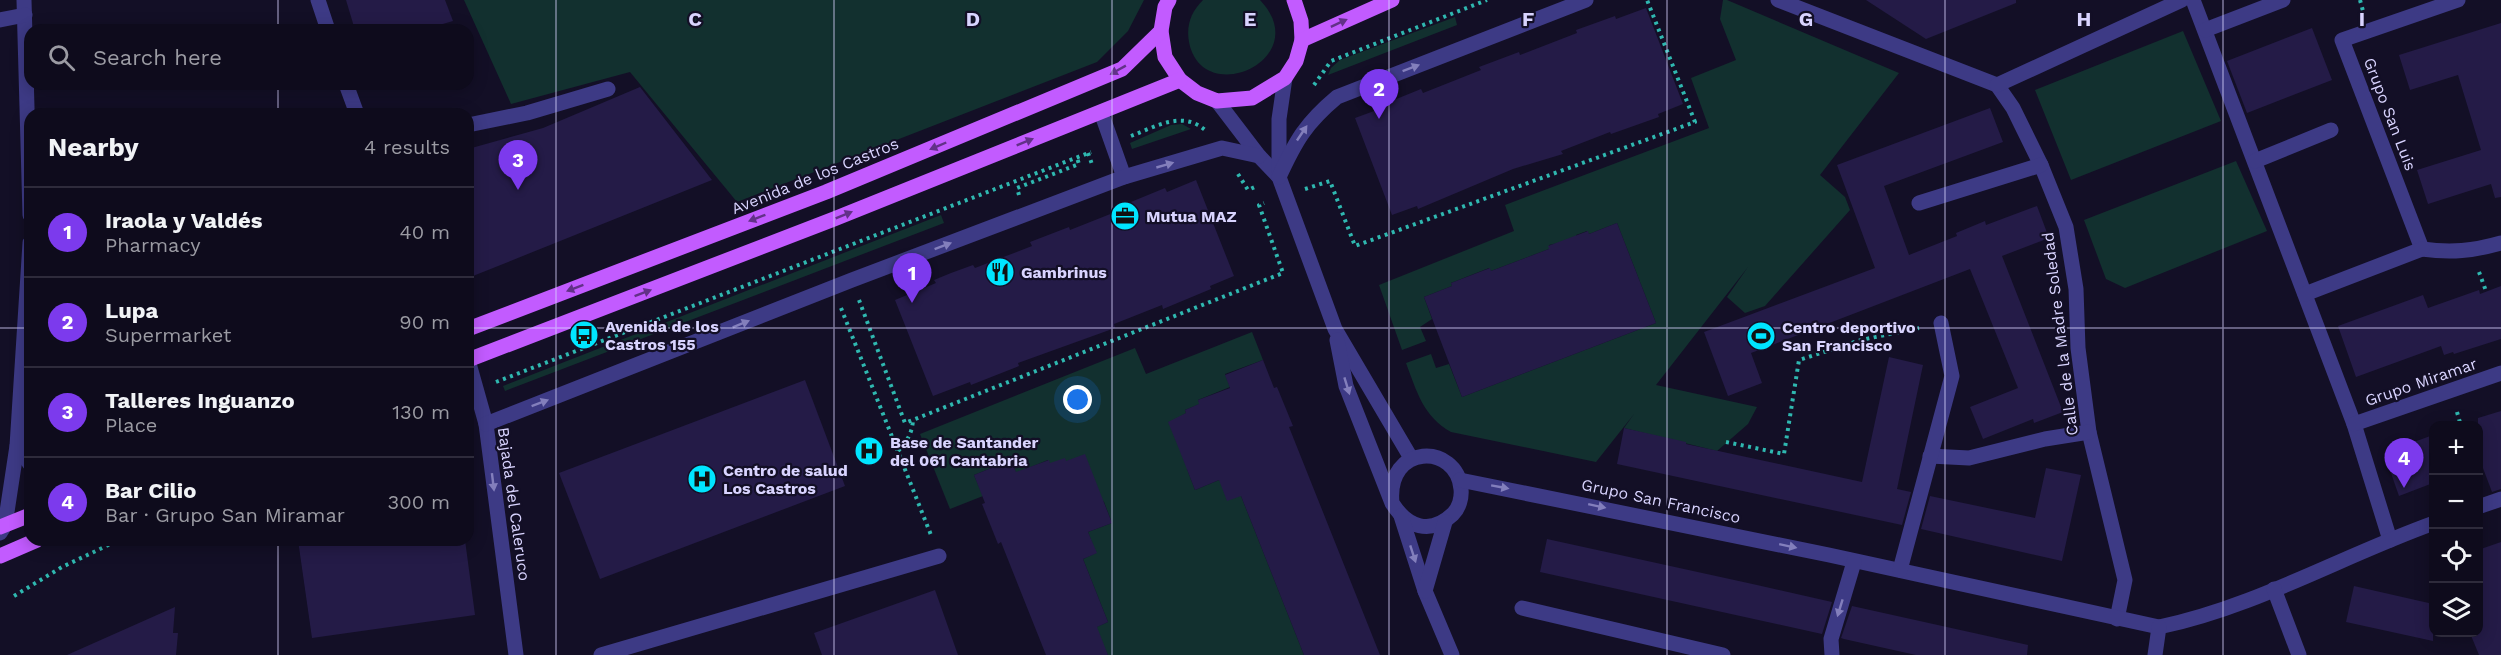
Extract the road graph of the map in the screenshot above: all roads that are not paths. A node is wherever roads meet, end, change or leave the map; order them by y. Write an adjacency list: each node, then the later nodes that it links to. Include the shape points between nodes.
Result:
1 (318, 0): 15 (street)
2 (1169, 0): 17 (main road)
3 (1294, 0): 18 (main road)
4 (1392, 0): 18 (main road, one-way to 4)
5 (1586, 0): 35 (street, one-way to 5, via 1301,132 1337,97)
6 (1778, 0): 11 (street)
7 (2182, 0): 21 (street)
8 (2193, 0): 16 (street)
9 (2283, 0): 16 (street)
10 (2458, 0): 38 (street, Grupo San Luis, via 2342,40)
11 (1801, 4): 21 (street)
12 (24, 8): 13 (street); 14 (street)
13 (0, 20)
14 (25, 24)
15 (326, 24)
16 (2205, 30): 32 (street)
17 (1161, 31): 20 (main road, via 1165,57); 41 (main road, Avenida de los Castros, one-way to 41, via 1122,69 826,192)
18 (1302, 40): 19 (main road, via 1296,61)
19 (1285, 78): 25 (main road, via 1252,98); 35 (street, via 1279,119)
20 (1180, 80): 25 (main road); 28 (main road)
21 (1997, 85): 33 (street, Calle de la Madre Soledad)
22 (608, 89): 29 (street)
23 (28, 90): 26 (street)
24 (348, 90): 27 (street)
25 (1216, 101): 31 (street)
26 (28, 108)
27 (355, 108)
28 (1101, 112): 34 (street); 44 (main road, one-way to 28)
29 (474, 124)
30 (2331, 130): 32 (street)
31 (1259, 156): 34 (street, one-way to 31, via 1222,148); 35 (street)
32 (2254, 161): 39 (street)
33 (2041, 165): 36 (street); 49 (street, Calle de la Madre Soledad, via 2066,227 2076,289 2078,348)
34 (1124, 177): 47 (street, one-way to 34)
35 (1279, 177): 42 (street)
36 (1919, 203)
37 (2501, 243): 38 (street, via 2446,253)
38 (2422, 249): 39 (street)
39 (2305, 294): 48 (street)
40 (1941, 323): 52 (street, via 1952,376)
41 (474, 327)
42 (1335, 329): 53 (street); 57 (street, one-way to 57, via 1346,387)
43 (24, 337): 50 (street)
44 (474, 358)
45 (2501, 373): 48 (street, Grupo Miramar)
46 (474, 380): 47 (street, Bajada del Caleruco)
47 (486, 424): 75 (street, Bajada del Caleruco, one-way to 75)
48 (2354, 424): 64 (street)
49 (2089, 432): 52 (street, via 1969,458); 73 (street, Calle de la Madre Soledad, via 2125,580)
50 (17, 446): 51 (street); 54 (street); 63 (street)
51 (24, 456)
52 (1930, 456): 69 (street)
53 (1411, 458): 55 (street, via 1438,458 1452,467); 57 (street, via 1396,472 1391,487)
54 (0, 474)
55 (1460, 480): 61 (street, via 1462,496 1456,511); 68 (street, Grupo San Francisco, one-way to 68)
56 (2501, 499): 58 (street)
57 (1392, 503): 59 (street)
58 (2483, 505)
59 (1401, 516): 61 (street, via 1414,525 1430,527); 71 (street, one-way to 71)
60 (24, 518): 63 (main road)
61 (1445, 522): 71 (street)
62 (2429, 525): 64 (street)
63 (2, 529)
64 (2390, 540): 70 (street)
65 (24, 546): 66 (main road)
66 (0, 556)
67 (939, 556): 76 (street)
68 (1854, 562): 69 (street, Grupo San Francisco); 79 (street, one-way to 79, via 1831,639)
69 (1900, 570): 73 (street, Grupo San Francisco)
70 (2274, 589): 74 (street, via 2204,616); 81 (street)
71 (1425, 591): 77 (street)
72 (1522, 608): 78 (street)
73 (2117, 619): 74 (street, Grupo San Francisco)
74 (2160, 627): 80 (street)
75 (516, 655)
76 (601, 655)
77 (1452, 655)
78 (1723, 655)
79 (1832, 655)
80 (2155, 655)
81 (2299, 655)

